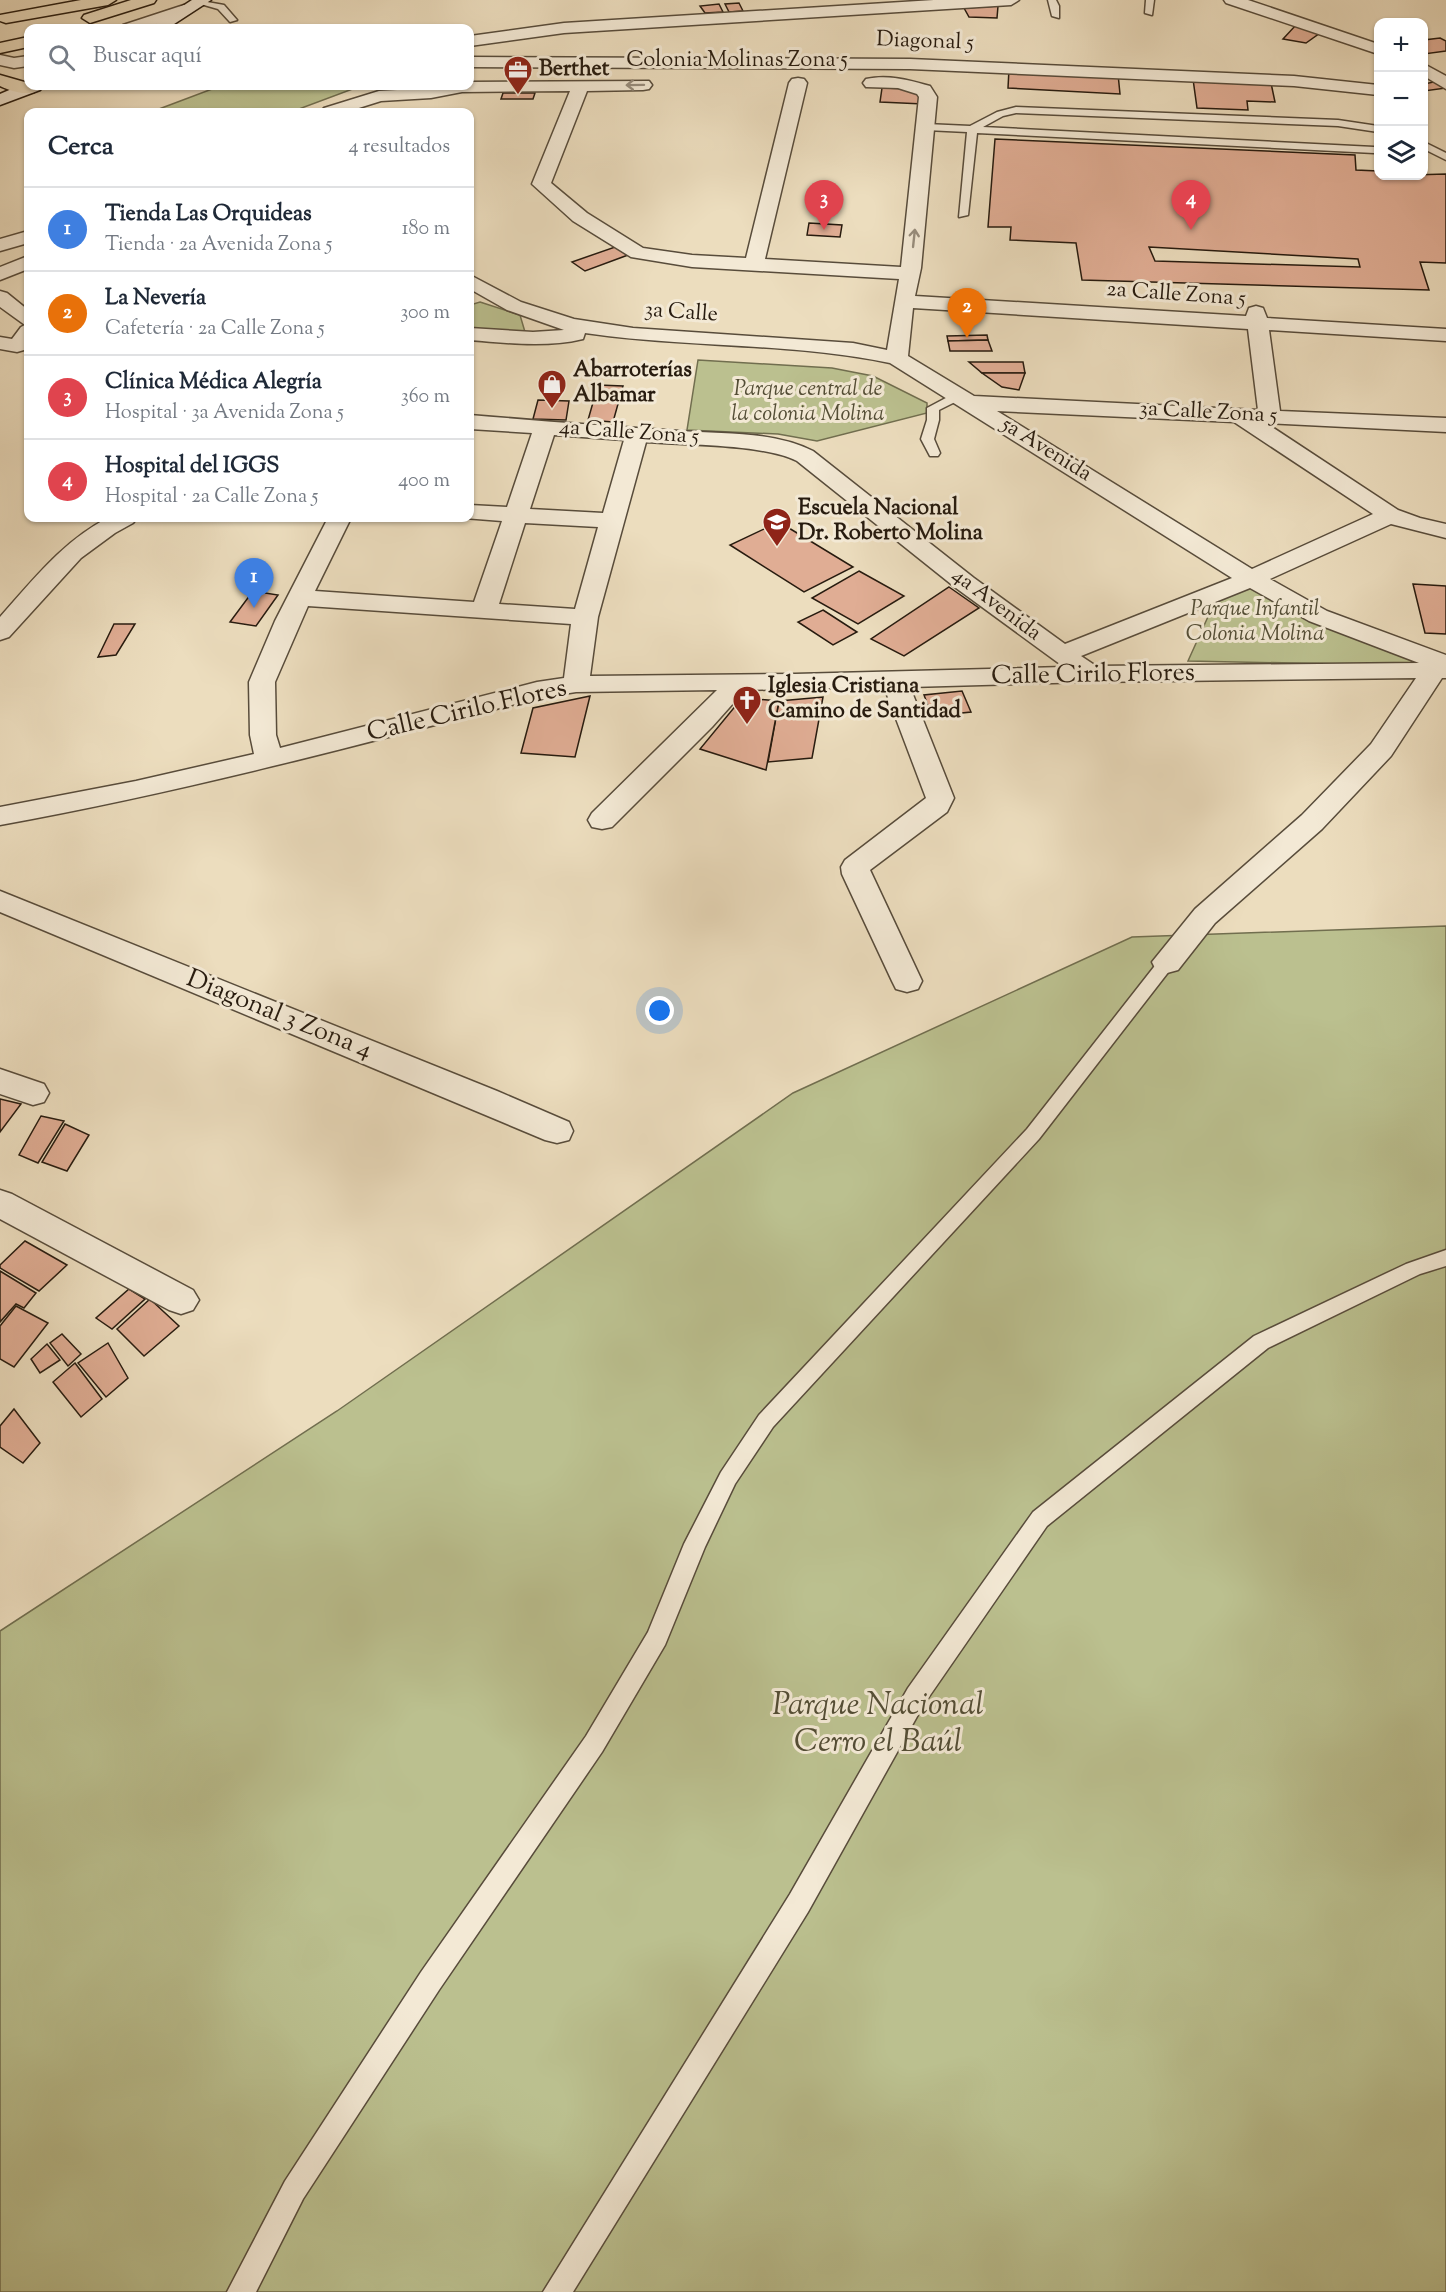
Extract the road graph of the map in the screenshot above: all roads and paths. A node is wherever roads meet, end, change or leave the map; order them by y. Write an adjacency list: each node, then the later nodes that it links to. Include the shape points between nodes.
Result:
1 (108, 0): 11 (main road)
2 (148, 0): 14 (main road)
3 (1011, 0): 17 (street, via 631,23 530,31)
4 (1052, 0): 10 (lane)
5 (1150, 0): 9 (lane)
6 (1232, 0): 20 (street)
7 (202, 1): 8 (street); 12 (lane, via 221,7)
8 (184, 10): 15 (street); 16 (street)
9 (1149, 13)
10 (1056, 16)
11 (3, 18): 13 (main road)
12 (233, 20)
13 (40, 24)
14 (74, 24)
15 (141, 24)
16 (163, 24)
17 (474, 40)
18 (24, 43): 19 (main road)
19 (0, 48)
20 (1374, 48)
21 (0, 60): 22 (street)
22 (24, 62)
23 (474, 62): 36 (street, Diagonal 5, via 910,64 1294,81)
24 (1426, 72): 37 (street)
25 (1, 81): 32 (main road)
26 (775, 83): 27 (street, Colonia Molinas Zona 5)
27 (798, 83): 28 (street, Colonia Molinas Zona 5); 51 (street)
28 (820, 83)
29 (854, 83): 41 (street, Colonia Molinas Zona 5, via 899,84 928,93)
30 (661, 84): 31 (street, Colonia Molinas Zona 5, one-way to 31)
31 (581, 85): 33 (street, Colonia Molinas Zona 5); 51 (street, 2a Calle Zona 5, via 542,180 543,187 580,217 638,253)
32 (24, 86)
33 (474, 86)
34 (24, 90): 38 (street)
35 (408, 90): 39 (street, Colonia Molinas Zona 5); 40 (street, via 420,99)
36 (1374, 90)
37 (1441, 90)
38 (0, 100)
39 (342, 108)
40 (421, 108)
41 (926, 127): 43 (lane); 54 (street, one-way to 41)
42 (1374, 128): 43 (lane, via 1338,123 1016,110)
43 (972, 129): 45 (lane); 47 (lane)
44 (1428, 147): 46 (lane)
45 (1374, 150)
46 (1446, 157)
47 (963, 215)
48 (24, 238): 49 (street)
49 (0, 245)
50 (24, 264): 52 (street)
51 (754, 264): 54 (street, 2a Calle Zona 5)
52 (0, 274)
53 (474, 283): 59 (street, 3a Calle, via 537,315)
54 (907, 288): 57 (street, 2a Calle Zona 5); 64 (street)
55 (0, 297): 56 (street)
56 (24, 317)
57 (1256, 319): 58 (street, 2a Calle Zona 5); 61 (street, 2a Calle Zona 5); 67 (street)
58 (1446, 324)
59 (604, 331): 60 (street, via 533,338); 64 (street, 3a Calle, via 853,349)
60 (474, 334)
61 (1446, 335)
62 (24, 336): 63 (street, via 17,346)
63 (0, 343)
64 (897, 358): 65 (street, 5a Avenida)
65 (965, 399): 66 (street, 3a Calle Zona 5); 73 (lane, via 933,408 934,420 926,435); 81 (street, 5a Avenida)
66 (1239, 415): 67 (street, 3a Calle Zona 5); 76 (street)
67 (1270, 417): 69 (street, 3a Calle Zona 5)
68 (474, 422): 70 (street, 4a Calle Zona 5)
69 (1446, 425)
70 (545, 427): 71 (street, 4a Calle Zona 5); 75 (street)
71 (637, 434): 72 (street, 4a Calle Zona 5); 77 (street)
72 (789, 448): 86 (street, 4a Avenida, via 805,456 965,583)
73 (934, 453)
74 (474, 512): 75 (street)
75 (516, 515): 77 (street); 83 (street)
76 (1390, 515): 80 (street); 81 (street)
77 (613, 521): 84 (street)
78 (337, 522): 82 (street)
79 (103, 524): 85 (street)
80 (1446, 531)
81 (1251, 579): 86 (street); 87 (street, 5a Avenida, via 1318,616)
82 (301, 598): 83 (street); 92 (street, via 262,682 263,735)
83 (484, 611): 84 (street)
84 (585, 617): 91 (street)
85 (0, 632)
86 (1063, 654): 88 (street, 4a Avenida)
87 (1442, 668): 88 (street, Calle Cirilo Flores); 96 (street, via 1381,750 1312,822 1204,916)
88 (1090, 674): 89 (street, Calle Cirilo Flores)
89 (894, 679): 90 (street, Calle Cirilo Flores); 97 (street, via 940,798 937,806 855,867)
90 (738, 682): 91 (street, Calle Cirilo Flores); 94 (street)
91 (576, 684): 92 (street, Calle Cirilo Flores, via 537,690)
92 (269, 760): 93 (street, Calle Cirilo Flores, via 90,801)
93 (0, 816)
94 (602, 820)
95 (0, 901): 100 (street, Diagonal 3 Zona 4)
96 (1167, 962): 104 (lane, via 1033,1134 766,1421 728,1478 695,1544 657,1638 600,1735 430,1981 294,2190)
97 (907, 981)
98 (0, 1081): 99 (street)
99 (33, 1093)
100 (557, 1131)
101 (0, 1203): 103 (street)
102 (1446, 1258): 105 (lane, via 1413,1269 1261,1342 1040,1519 916,1696 798,1903)
103 (181, 1300)
104 (241, 2292)
105 (557, 2292)

